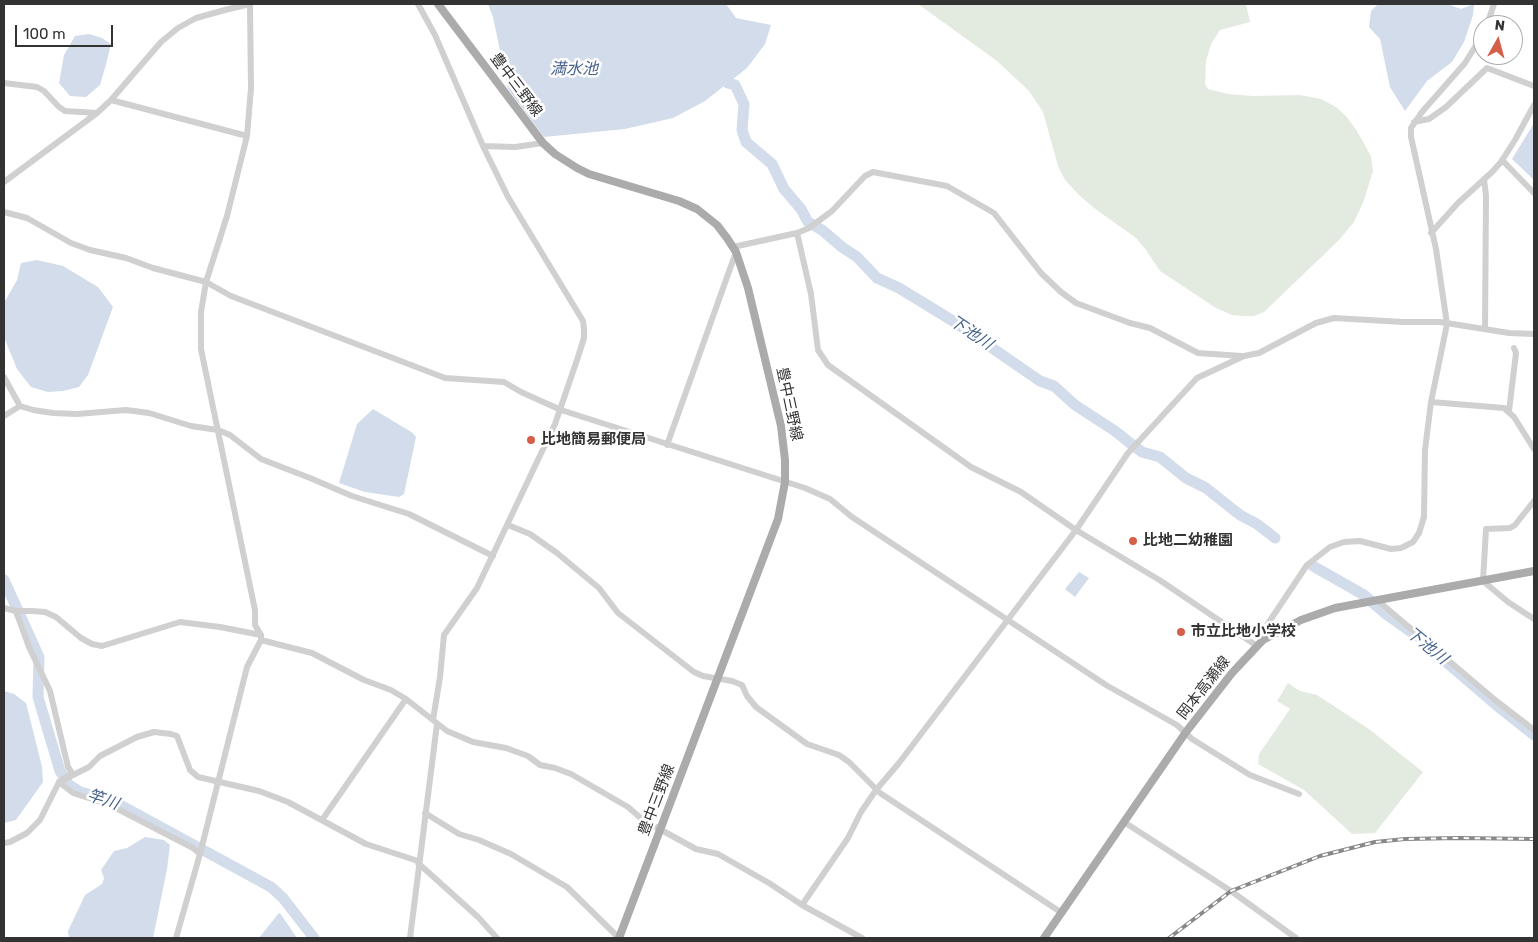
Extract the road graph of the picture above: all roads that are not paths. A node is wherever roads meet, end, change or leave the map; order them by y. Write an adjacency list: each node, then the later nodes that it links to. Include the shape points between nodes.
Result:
1 (250, 4): 7 (street, via 196,18 178,28 161,42); 11 (street, via 251,88)
2 (418, 4): 13 (street)
3 (438, 4): 12 (main road, 豊中三野線)
4 (1473, 50): 10 (street)
5 (4, 83): 9 (street, via 37,87 65,111)
6 (1534, 86): 10 (street, via 1486,68 1430,119)
7 (111, 100): 9 (street); 11 (street)
8 (1534, 105): 14 (street)
9 (97, 113): 16 (street)
10 (1414, 122): 20 (street, via 1411,137)
11 (247, 136): 22 (street)
12 (543, 143): 13 (street, via 515,147); 21 (main road, 豊中三野線, via 589,174 697,209 717,225)
13 (483, 146): 32 (street, via 508,197 583,321 584,338)
14 (1502, 160): 15 (street); 17 (street)
15 (1484, 179): 20 (street); 24 (street)
16 (4, 182)
17 (1534, 193)
18 (4, 212): 22 (street, via 27,218 90,250)
19 (797, 232): 21 (street); 28 (street, via 809,228 832,211 864,176 873,172 947,186 994,213 1040,273 1076,303 1150,328 1198,353); 41 (street, via 812,294 818,350 828,366 971,467 1021,492)
20 (1431, 233): 23 (street)
21 (734, 249): 36 (street); 38 (main road, 豊中三野線, via 748,288 781,426)
22 (206, 282): 32 (street, via 231,296 445,378 504,382); 35 (street, via 201,312 201,348)
23 (1447, 324): 24 (street); 28 (street, via 1334,318 1316,323 1259,353); 30 (street)
24 (1484, 329): 25 (street)
25 (1531, 334): 26 (street)
26 (1534, 339)
27 (1514, 348): 33 (street)
28 (1244, 356): 41 (street, via 1197,378 1190,385 1128,453)
29 (4, 377): 31 (street)
30 (1431, 402): 33 (street); 51 (street, via 1425,450 1424,517 1413,542 1391,549 1360,541 1330,546 1307,565 1261,634)
31 (20, 406): 34 (street); 35 (street, via 77,414 126,410)
32 (561, 410): 36 (street); 40 (street)
33 (1509, 411): 37 (street)
34 (4, 416)
35 (218, 430): 42 (street, via 230,435 261,459 352,496 409,514); 50 (street, via 255,610 255,625)
36 (667, 445): 38 (street)
37 (1534, 449)
38 (784, 482): 48 (street, via 830,499 852,517); 52 (main road, 豊中三野線, via 772,538)
39 (1534, 500): 44 (street, via 1515,525 1486,529)
40 (508, 524): 42 (street); 52 (street, via 530,534 557,553 599,588 618,613 694,672)
41 (1076, 530): 48 (street); 51 (street)
42 (493, 556): 54 (street, via 477,588 444,635)
43 (1534, 571): 44 (main road, 岡本高瀬線)
44 (1483, 581): 45 (main road, 岡本高瀬線); 49 (street)
45 (1377, 600): 51 (main road, 岡本高瀬線, via 1335,608 1301,620); 55 (street)
46 (4, 608): 47 (street)
47 (16, 611): 50 (street, via 45,612 81,638 102,646 180,622 220,627); 58 (street, via 29,648 50,690 72,773)
48 (1007, 619): 56 (street, via 1106,685); 59 (street)
49 (1534, 619)
50 (261, 638): 53 (street, via 312,653); 57 (street, via 247,667)
51 (1260, 643): 56 (main road, 岡本高瀬線, via 1218,689)
52 (718, 678): 59 (street, via 742,685 756,707 807,744 850,762); 64 (main road, 豊中三野線)
53 (406, 699): 54 (street); 62 (street)
54 (435, 722): 61 (street); 64 (street, via 446,731 473,742 506,748 528,756 540,765 571,774)
55 (1534, 730)
56 (1186, 732): 60 (street, via 1250,775); 63 (main road, 岡本高瀬線)
57 (219, 781): 58 (street, via 198,777 190,770 177,736 154,732 100,756 89,767); 62 (street, via 259,791); 66 (street)
58 (59, 782): 65 (street, via 40,820 27,833); 66 (street, via 72,793 110,805)
59 (876, 790): 68 (street); 69 (street)
60 (1299, 794)
61 (425, 813): 67 (street); 73 (street, via 459,834 511,854 567,887)
62 (322, 820): 67 (street, via 366,844)
63 (1124, 822): 69 (main road, 岡本高瀬線); 76 (street)
64 (660, 830): 68 (street, via 696,849 718,854); 73 (main road, 豊中三野線)
65 (4, 843)
66 (200, 854): 70 (street)
67 (418, 862): 71 (street); 72 (street)
68 (802, 905): 74 (street)
69 (1062, 913): 75 (main road, 岡本高瀬線)
70 (176, 938)
71 (410, 938)
72 (497, 938)
73 (619, 938)
74 (862, 938)
75 (1044, 938)
76 (1296, 938)

